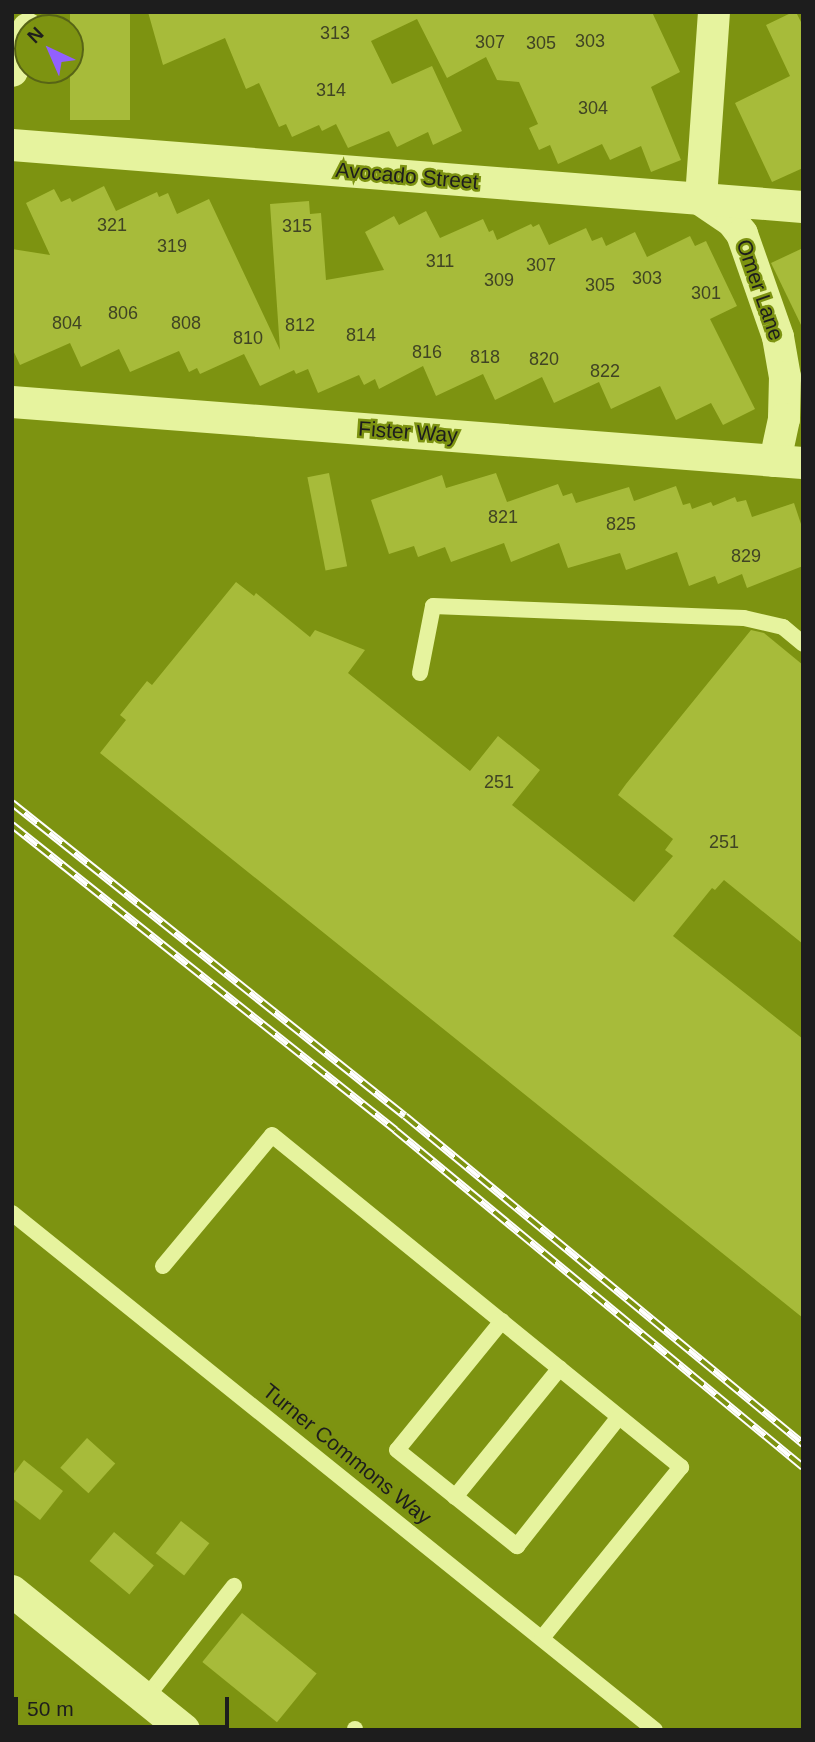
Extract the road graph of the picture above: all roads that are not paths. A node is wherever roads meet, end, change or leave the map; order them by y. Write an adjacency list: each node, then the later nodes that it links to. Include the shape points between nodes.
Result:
1 (714, 12): 3 (street)
2 (12, 145): 3 (street, Avocado Street)
3 (701, 200): 4 (street, Avocado Street); 6 (street, Omer Lane, via 732,221 741,234 778,337)
4 (803, 207)
5 (12, 402): 6 (street, Fister Way)
6 (789, 462)
7 (803, 644): 8 (lane, via 783,627 744,618 433,606)
8 (419, 673)
9 (12, 1213): 17 (lane, Turner Commons Way)
10 (163, 1266): 11 (lane, via 272,1135)
11 (502, 1321): 12 (lane); 14 (lane, via 397,1450)
12 (560, 1368): 13 (lane); 14 (lane)
13 (619, 1417): 14 (lane, via 517,1546); 17 (lane, via 681,1467)
14 (455, 1497)
15 (234, 1586): 18 (lane)
16 (12, 1591): 18 (street)
17 (542, 1638): 20 (lane, Turner Commons Way)
18 (145, 1699): 19 (street)
19 (184, 1730)
20 (655, 1730)

